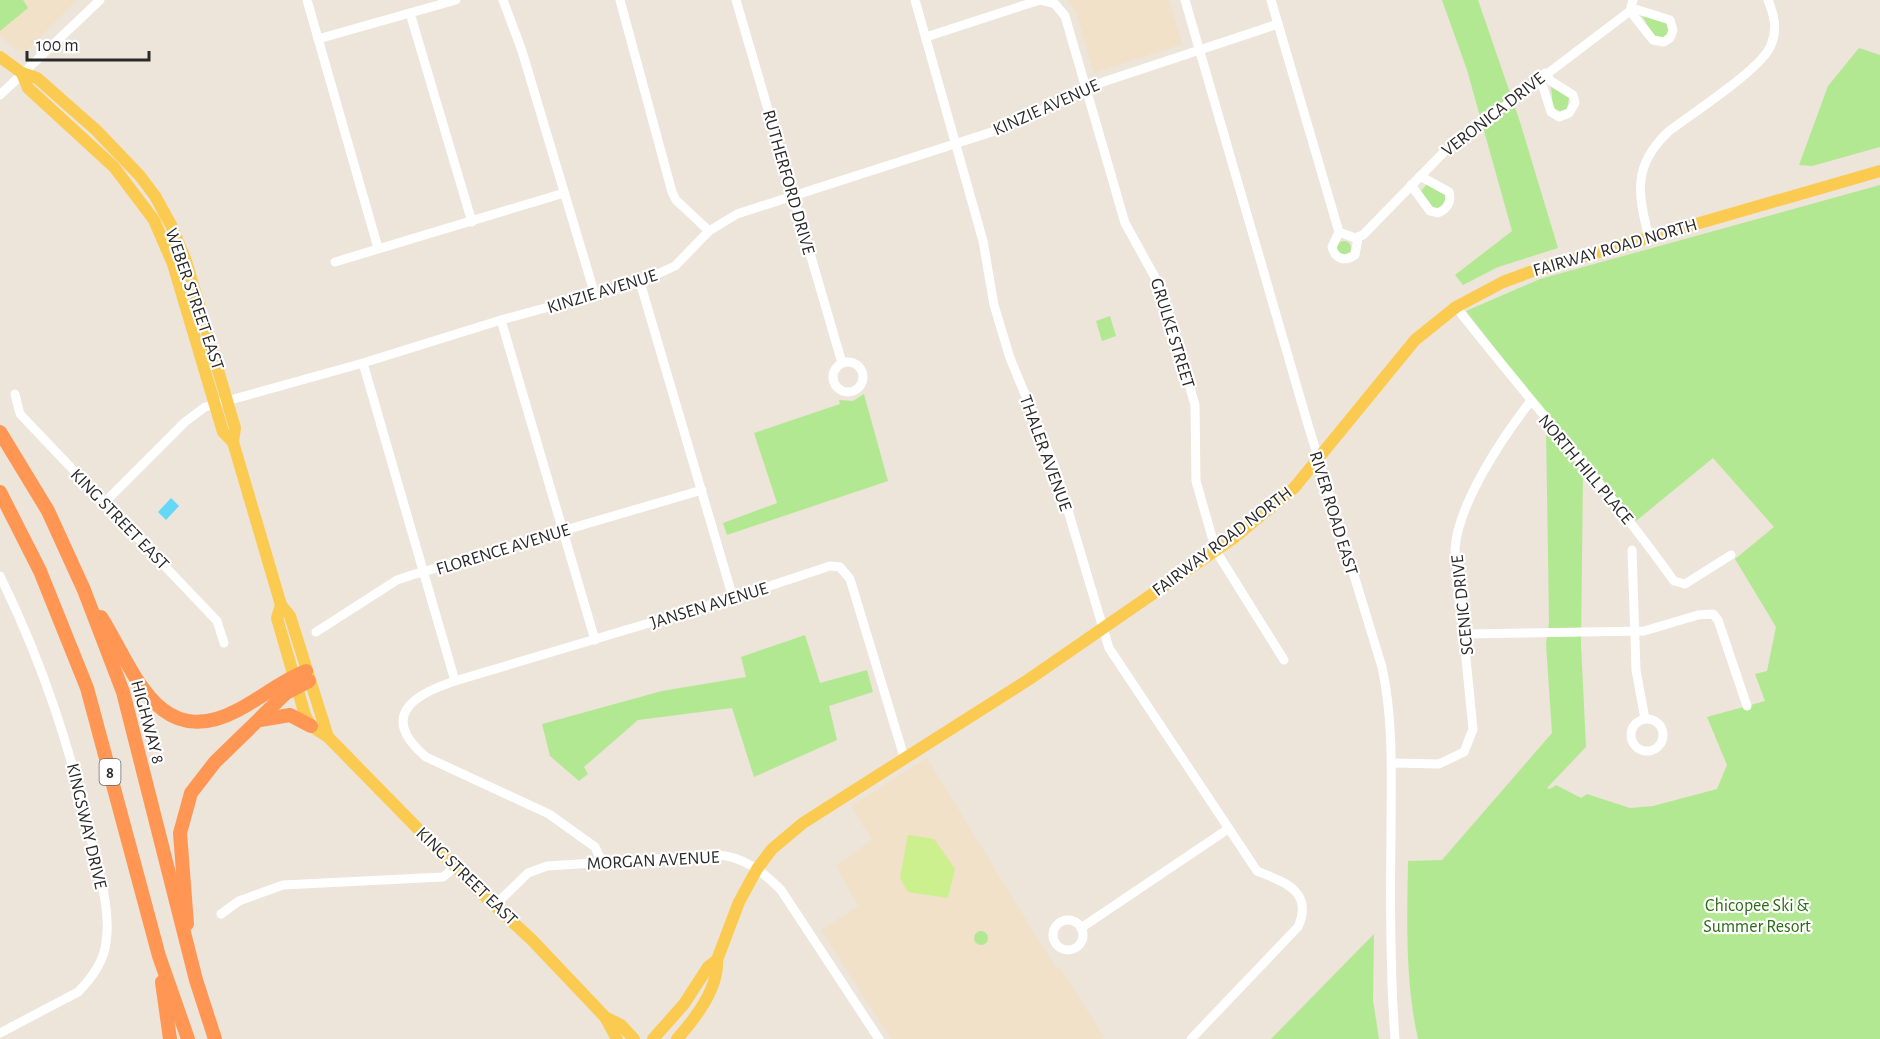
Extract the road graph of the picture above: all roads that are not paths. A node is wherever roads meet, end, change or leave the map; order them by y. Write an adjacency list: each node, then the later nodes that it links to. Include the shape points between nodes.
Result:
1 (100, 0): 18 (street)
2 (307, 0): 15 (street)
3 (456, 0): 12 (street)
4 (503, 0): 26 (street)
5 (620, 0): 29 (street, via 672,192)
6 (736, 0): 27 (street, RUTHERFORD DRIVE)
7 (915, 0): 14 (street, THALER AVENUE)
8 (1185, 0): 16 (street, RIVER ROAD EAST)
9 (1271, 0): 13 (street, VERONICA DRIVE)
10 (1768, 0): 32 (street, via 1775,30 1766,56 1668,132 1646,161 1639,195)
11 (1631, 6): 11 (street, via 1653,40 1664,42 1670,38 1674,30 1670,20); 19 (street, VERONICA DRIVE)
12 (410, 13): 15 (street); 28 (street)
13 (1278, 24): 16 (street, KINZIE AVENUE); 30 (street, VERONICA DRIVE)
14 (926, 37): 20 (street, GRULKE STREET, via 1032,1 1048,1 1065,16); 22 (street, THALER AVENUE)
15 (318, 39): 33 (street)
16 (1199, 50): 20 (street, KINZIE AVENUE); 47 (street, RIVER ROAD EAST)
17 (0, 57): 18 (main road, WEBER STREET EAST)
18 (21, 73): 21 (street); 42 (main road, WEBER STREET EAST, via 37,78 96,130 155,196 183,253); 44 (main road, WEBER STREET EAST, via 28,88 114,167 154,220 173,264)
19 (1541, 76): 19 (street, via 1551,112 1559,117 1569,113 1575,103 1573,95); 24 (street, VERONICA DRIVE, via 1444,152)
20 (1086, 90): 22 (street, KINZIE AVENUE, via 1021,121); 53 (street, GRULKE STREET, via 1125,223 1162,290 1195,405 1196,481)
21 (0, 95)
22 (956, 144): 27 (street, KINZIE AVENUE); 60 (street, THALER AVENUE, via 1010,358 1055,467)
23 (1880, 171): 32 (main road, FAIRWAY ROAD NORTH)
24 (1420, 176): 25 (street, VERONICA DRIVE); 25 (street, via 1449,192 1446,208 1438,213 1429,210)
25 (1411, 185): 31 (street, VERONICA DRIVE)
26 (564, 193): 28 (street); 36 (street)
27 (793, 197): 29 (street, KINZIE AVENUE, via 737,214); 40 (street, RUTHERFORD DRIVE)
28 (472, 222): 33 (street)
29 (709, 231): 35 (street, KINZIE AVENUE, via 675,266)
30 (1340, 232): 31 (street); 31 (street, VERONICA DRIVE, via 1332,247 1342,259 1355,255)
31 (1358, 238)
32 (1649, 238): 37 (main road, FAIRWAY ROAD NORTH, via 1530,272)
33 (378, 248): 34 (street)
34 (335, 262)
35 (640, 282): 36 (street, KINZIE AVENUE); 48 (street)
36 (595, 295): 38 (street, KINZIE AVENUE)
37 (1456, 307): 43 (street, NORTH HILL PLACE); 47 (main road, FAIRWAY ROAD NORTH, via 1415,340)
38 (501, 320): 39 (street, KINZIE AVENUE); 51 (street)
39 (363, 363): 42 (street, KINZIE AVENUE); 55 (street)
40 (842, 363)
41 (15, 394): 50 (street, KING STREET EAST, via 20,414)
42 (228, 400): 44 (street, KINZIE AVENUE); 46 (main road, WEBER STREET EAST, via 236,428)
43 (1530, 402): 54 (street, NORTH HILL PLACE, via 1594,476 1674,581 1685,584); 63 (street, SCENIC DRIVE, via 1465,507 1456,530)
44 (215, 404): 46 (main road, WEBER STREET EAST, via 223,432); 50 (street, KINZIE AVENUE, via 184,422)
45 (0, 432): 57 (highway, HIGHWAY 8 / 8, via 48,511)
46 (233, 442): 59 (main road, WEBER STREET EAST)
47 (1318, 457): 53 (main road, FAIRWAY ROAD NORTH, via 1294,488); 76 (street, RIVER ROAD EAST, via 1382,666 1390,705)
48 (702, 490): 51 (street, FLORENCE AVENUE); 58 (street)
49 (0, 492): 85 (highway, 8, via 40,571 87,688)
50 (105, 502): 65 (street, KING STREET EAST, via 217,621)
51 (563, 531): 55 (street, FLORENCE AVENUE); 64 (street)
52 (1632, 549): 61 (street)
53 (1216, 551): 60 (main road, FAIRWAY ROAD NORTH); 66 (street, GRULKE STREET)
54 (1731, 555)
55 (423, 573): 62 (street, FLORENCE AVENUE, via 397,580); 68 (street)
56 (0, 576): 88 (street, KINGSWAY DRIVE, via 45,675 75,766 108,927 101,960 78,992)
57 (84, 590): 69 (highway, via 146,695 175,717 190,721 219,718); 84 (highway, HIGHWAY 8 / 8, via 123,692)
58 (733, 598): 64 (street, JANSEN AVENUE); 75 (street, JANSEN AVENUE, via 830,566 840,567 850,579)
59 (280, 606): 67 (main road, WEBER STREET EAST, via 290,615); 69 (main road, via 277,618)
60 (1103, 629): 75 (main road, FAIRWAY ROAD NORTH); 77 (street, THALER AVENUE, via 1109,648)
61 (1635, 631): 63 (street); 70 (street, via 1713,614); 71 (street, via 1636,670)
62 (316, 632)
63 (1465, 634): 76 (street, SCENIC DRIVE, via 1473,729 1464,752 1439,764)
64 (595, 640): 68 (street, JANSEN AVENUE)
65 (224, 643)
66 (1284, 660)
67 (307, 676): 69 (highway); 74 (main road, KING STREET EAST)
68 (455, 681): 78 (street, JANSEN AVENUE, via 437,687 408,705 403,713 402,729 414,747 426,757 549,814 595,847)
69 (294, 682): 72 (highway); 73 (main road)
70 (1747, 706)
71 (1645, 719)
72 (258, 721): 73 (highway, via 290,715); 84 (highway, via 205,774 187,803 180,832 188,909)
73 (311, 726): 74 (main road, KING STREET EAST)
74 (328, 737): 79 (main road, KING STREET EAST)
75 (905, 760): 80 (main road, FAIRWAY ROAD NORTH, via 803,823 772,849)
76 (1393, 764): 98 (street, RIVER ROAD EAST, via 1390,977)
77 (1228, 829): 83 (street); 97 (street, THALER AVENUE, via 1257,871 1292,887 1302,902 1302,920 1274,955)
78 (602, 862): 80 (street, MORGAN AVENUE, via 728,856); 81 (street, MORGAN AVENUE, via 537,869)
79 (455, 867): 81 (main road, KING STREET EAST); 82 (street, via 443,877 282,885 239,901)
80 (757, 869): 86 (main road, FAIRWAY ROAD NORTH, via 739,902); 96 (street, MORGAN AVENUE, via 780,890)
81 (495, 905): 87 (main road, KING STREET EAST)
82 (221, 914)
83 (1082, 928)
84 (186, 941): 91 (highway, HIGHWAY 8 / 8)
85 (159, 956): 89 (highway); 90 (highway, 8)
86 (717, 960): 94 (main road, FAIRWAY ROAD NORTH); 95 (main road, FAIRWAY ROAD NORTH, via 718,972 708,993)
87 (605, 1017): 92 (main road, KING STREET EAST); 93 (main road, KING STREET EAST, via 621,1025)
88 (0, 1033)
89 (170, 1039)
90 (188, 1039)
91 (215, 1039)
92 (617, 1039)
93 (634, 1039)
94 (653, 1039)
95 (677, 1039)
96 (879, 1039)
97 (1191, 1039)
98 (1395, 1039)

